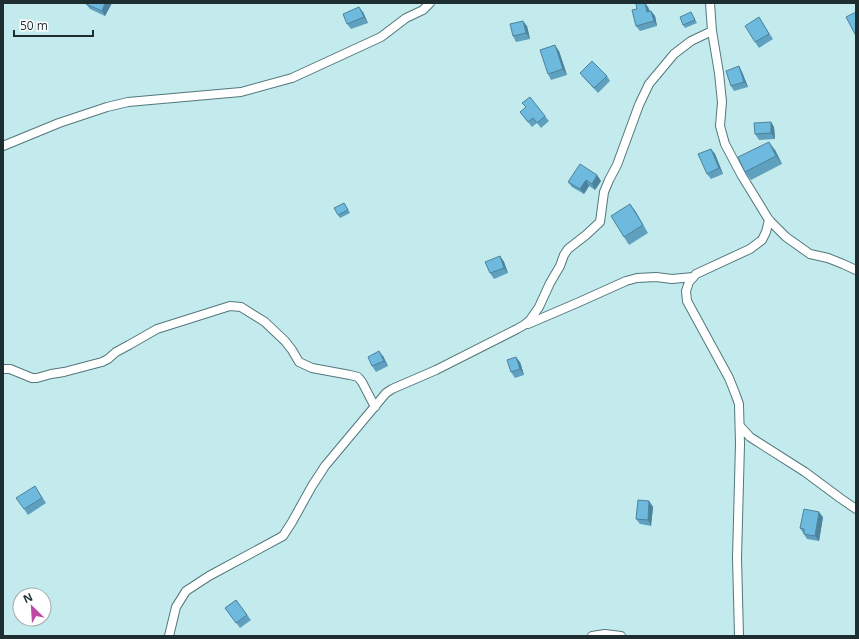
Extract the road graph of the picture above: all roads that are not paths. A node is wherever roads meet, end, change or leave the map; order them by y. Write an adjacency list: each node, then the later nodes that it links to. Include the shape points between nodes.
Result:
1 (430, 3): 4 (street, via 381,37 292,78 241,92 128,102 59,123)
2 (710, 3): 3 (street)
3 (712, 31): 5 (street, via 722,102 720,126 742,176); 8 (street, via 691,41 674,54 649,84 604,192 600,222 568,248 539,307)
4 (3, 146)
5 (769, 220): 6 (street, via 786,237 810,254 828,258); 7 (street, via 762,240 750,249)
6 (856, 270)
7 (693, 277): 8 (street, via 672,280 656,277 637,278 626,281); 11 (street, via 686,291 687,301 729,378 739,404)
8 (524, 325): 10 (street, via 436,370 392,389)
9 (3, 369): 10 (street, via 10,369 32,378 64,372 102,362 157,329 230,306 241,307 265,322 285,341 299,362 312,368 358,377)
10 (375, 407): 13 (street, via 325,466 283,536 186,591 176,606)
11 (740, 426): 12 (street, via 750,437 806,472); 16 (street, via 737,558)
12 (856, 509)
13 (169, 636)
14 (592, 636): 15 (street)
15 (621, 636)
16 (739, 636)

